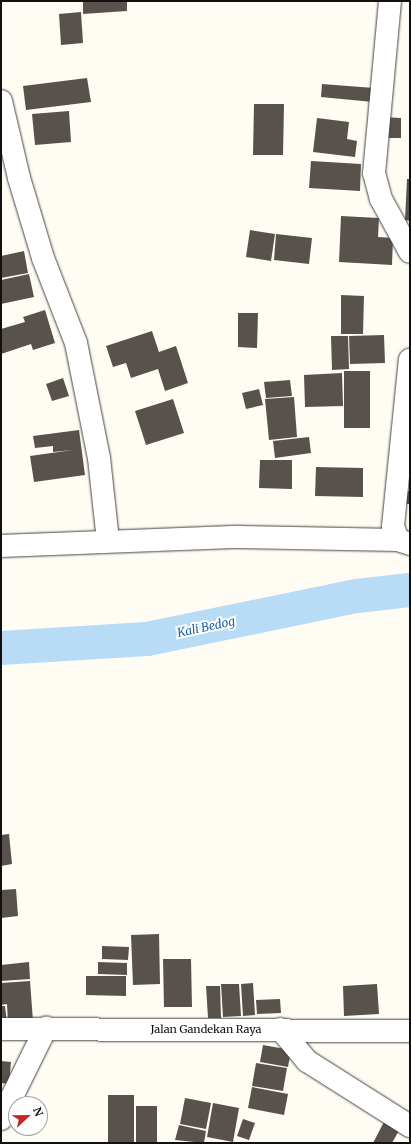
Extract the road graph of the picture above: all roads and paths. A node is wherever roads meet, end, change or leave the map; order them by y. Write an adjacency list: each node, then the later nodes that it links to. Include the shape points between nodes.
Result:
1 (390, 1): 3 (street, via 374,173 381,199)
2 (1, 101): 5 (street, via 19,178 43,258 76,342 99,458)
3 (410, 252)
4 (410, 360): 6 (street, via 393,526)
5 (108, 541): 6 (street, via 239,537); 7 (street)
6 (404, 542)
7 (1, 546)
8 (46, 1028): 9 (street, Jalan Gandekan Raya); 10 (street, Jalan Gandekan Raya); 12 (street)
9 (1, 1029)
10 (280, 1029): 11 (street, Jalan Gandekan Raya); 13 (street, via 307,1061)
11 (410, 1031)
12 (1, 1119)
13 (410, 1126)

